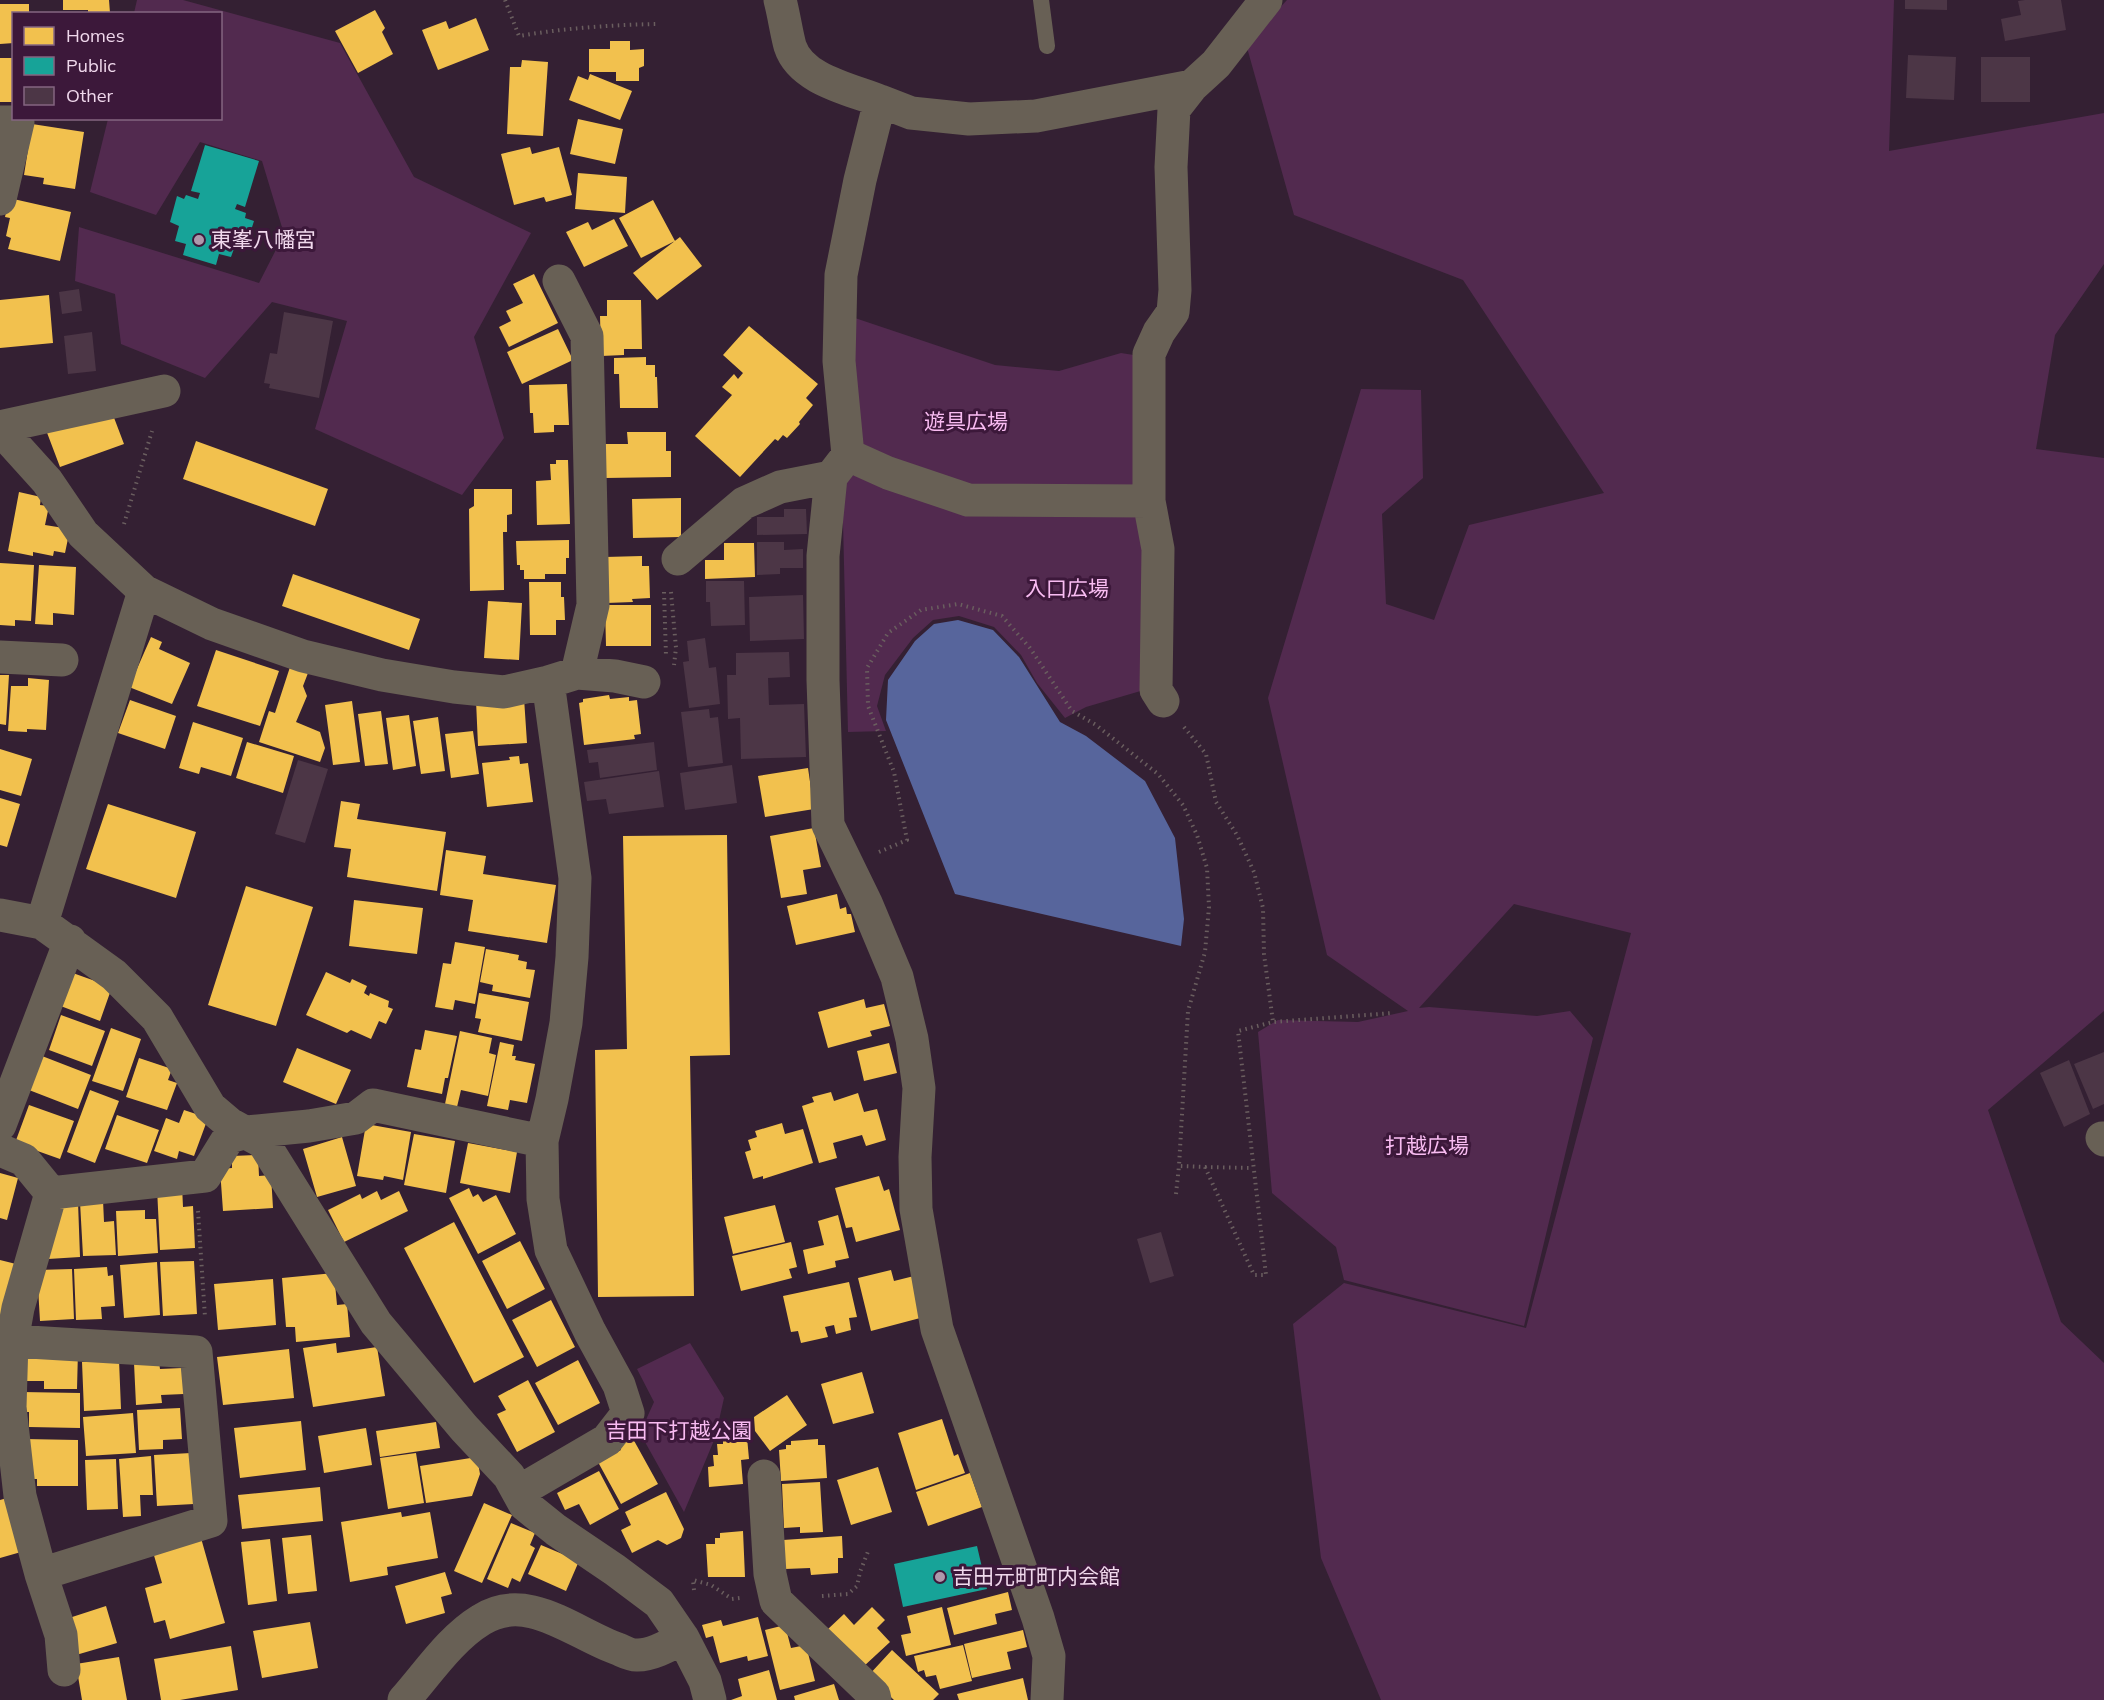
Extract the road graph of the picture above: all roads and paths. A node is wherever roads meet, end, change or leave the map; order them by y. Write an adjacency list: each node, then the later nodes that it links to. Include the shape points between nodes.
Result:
1 (505, 0): 5 (path, via 519,36)
2 (780, 0): 8 (street, via 791,47 800,64 821,78)
3 (1041, 0): 6 (lane)
4 (1266, 0): 7 (street, via 1216,64)
5 (657, 24)
6 (1047, 46)
7 (1192, 86): 8 (street, via 1036,116 969,118 910,113); 15 (street, via 1174,109 1171,166 1175,290 1173,312 1149,354)
8 (880, 101): 14 (street, via 841,275)
9 (0, 122): 10 (street, via 18,122)
10 (0, 199)
11 (559, 281): 20 (street, via 586,336 592,605)
12 (164, 391): 13 (street)
13 (0, 428): 17 (street, via 47,481 83,534)
14 (840, 466): 15 (street, via 888,473 968,500); 16 (street, via 744,503); 23 (street, via 823,556 823,680 828,825)
15 (1149, 501): 22 (street, via 1158,549 1156,690)
16 (678, 559): 21 (path, via 670,567 663,599 667,660 659,678); 21 (path, via 671,595 676,648 672,674 666,684)
17 (144, 591): 20 (street, via 212,624 303,656 382,675 504,692); 25 (street)
18 (0, 657): 19 (street)
19 (62, 660)
20 (562, 677): 21 (street, via 615,676); 31 (street, via 575,878 572,957 566,1023)
21 (644, 682)
22 (1163, 701): 28 (path, via 1206,754 1216,802 1254,872 1263,908 1264,954)
23 (848, 866): 33 (path, via 906,840 894,772 868,706 867,668 888,633 921,610 958,604 1002,616 1030,648 1072,711 1096,724 1158,774 1183,805 1197,835 1207,868 1209,908 1205,952 1188,1011); 51 (street, via 897,977 912,1039 920,1088 916,1209 937,1329 1041,1628 1049,1656)
24 (0, 915): 25 (street)
25 (42, 923): 26 (street)
26 (69, 941): 29 (street); 30 (street, via 114,975 157,1017 210,1107)
27 (1393, 1013): 28 (path)
28 (1273, 1022): 35 (path, via 1238,1032)
29 (0, 1125)
30 (247, 1132): 31 (street, via 356,1118 373,1105); 36 (street, via 229,1137); 42 (street, via 263,1142 376,1323 509,1476)
31 (542, 1141): 42 (street, via 543,1199 551,1250 619,1385 628,1413 607,1440)
32 (0, 1150): 37 (street, via 24,1160)
33 (1179, 1166): 34 (path); 38 (path)
34 (1205, 1167): 35 (path); 35 (path, via 1254,1275 1266,1275)
35 (1253, 1168)
36 (205, 1176): 37 (street); 40 (path, via 197,1216 207,1342)
37 (51, 1192): 39 (street)
38 (1176, 1194)
39 (12, 1341): 40 (street); 44 (street, via 10,1407 20,1496)
40 (196, 1352): 44 (street, via 211,1521)
41 (764, 1476): 50 (street, via 770,1574 776,1601)
42 (518, 1492): 46 (street, via 525,1505 556,1530 659,1604)
43 (869, 1549): 45 (path, via 857,1586 848,1594)
44 (41, 1574): 47 (street, via 61,1635)
45 (819, 1596)
46 (683, 1638): 48 (street, via 660,1650 636,1655 541,1612 508,1609 482,1619 459,1636); 49 (street, via 705,1681)
47 (64, 1670)
48 (404, 1700)
49 (710, 1700)
50 (875, 1700)
51 (1047, 1700)

